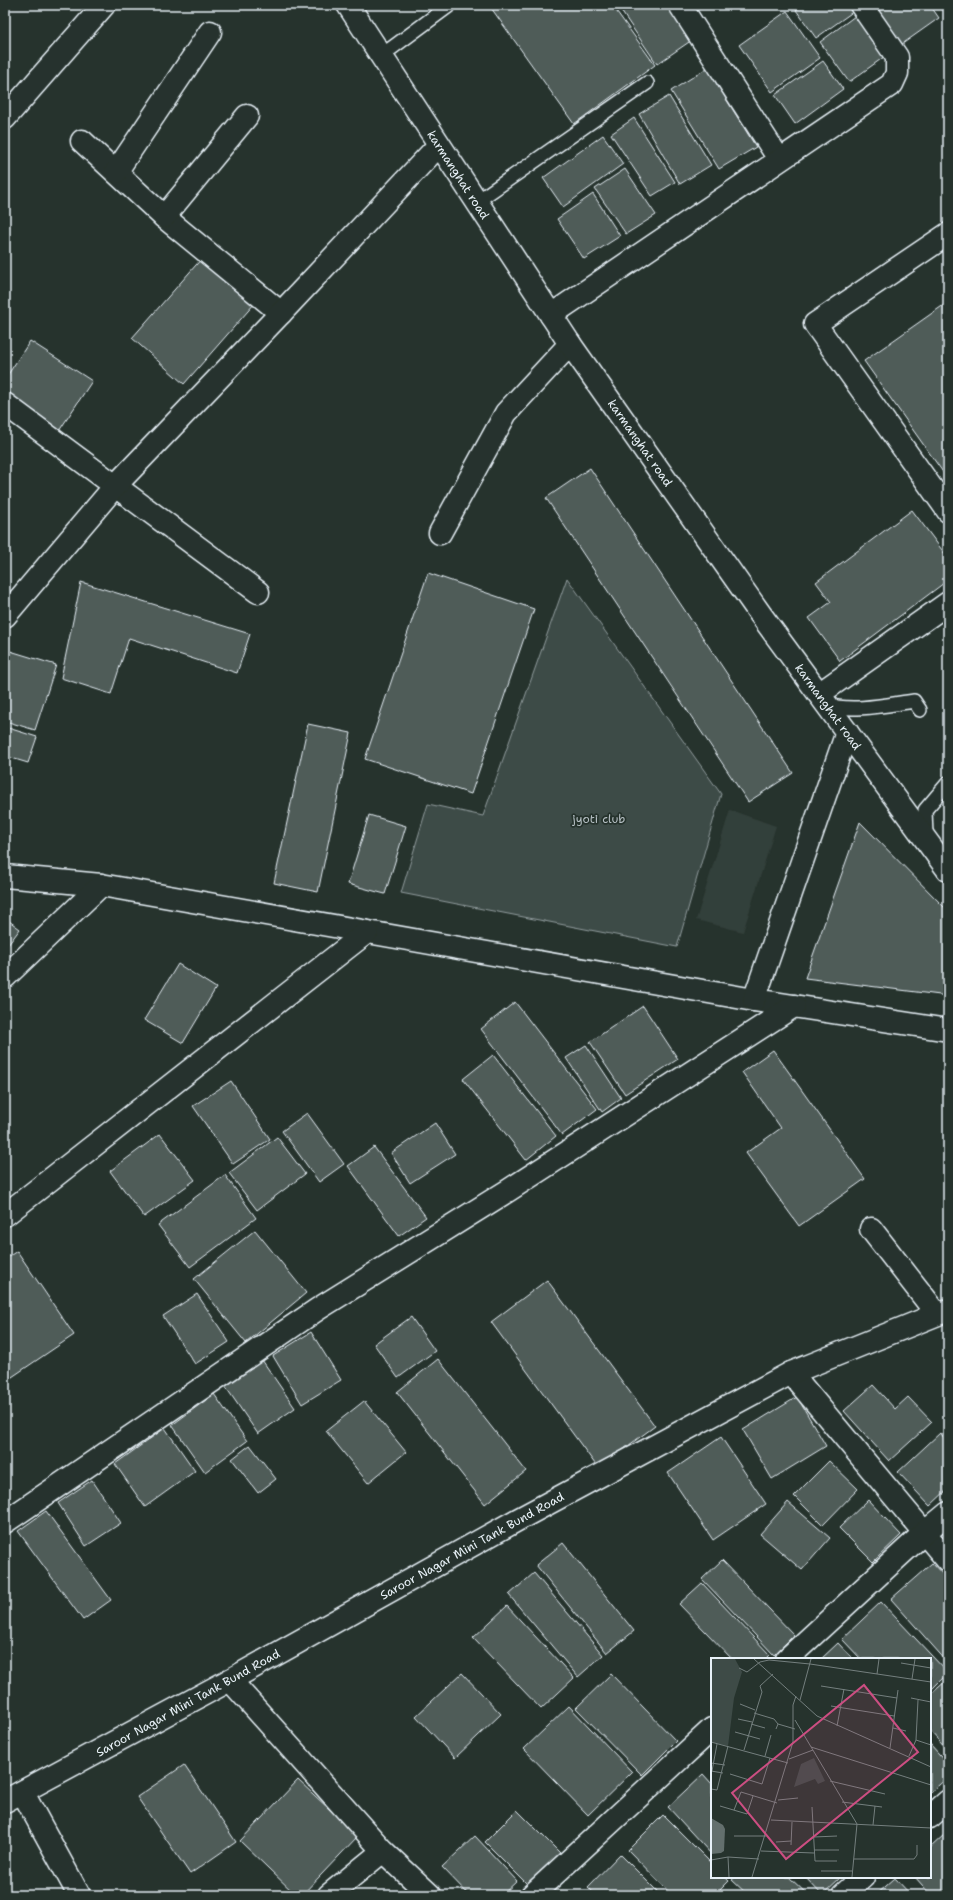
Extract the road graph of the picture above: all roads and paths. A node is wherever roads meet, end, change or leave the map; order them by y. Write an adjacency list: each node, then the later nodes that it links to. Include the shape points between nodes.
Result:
1 (104, 5): 10 (street)
2 (348, 5): 7 (street, karmanghat road)
3 (450, 5): 7 (lane)
4 (680, 5): 13 (street)
5 (861, 5): 13 (street, via 897,57 897,73 892,84)
6 (210, 32): 14 (street)
7 (381, 56): 12 (street, karmanghat road)
8 (647, 83): 15 (lane)
9 (247, 116): 16 (street)
10 (5, 118)
11 (82, 141): 14 (street)
12 (439, 145): 15 (street, karmanghat road); 18 (street)
13 (779, 159): 19 (street)
14 (116, 172): 16 (street)
15 (476, 202): 19 (street, karmanghat road)
16 (164, 217): 18 (street)
17 (948, 234): 23 (street, via 815,324)
18 (281, 313): 22 (street)
19 (551, 315): 20 (street, karmanghat road)
20 (570, 344): 24 (street, via 506,413); 28 (street, karmanghat road, via 756,609)
21 (5, 404): 22 (street)
22 (115, 486): 25 (street); 27 (street)
23 (948, 511)
24 (440, 533)
25 (258, 592)
26 (948, 603): 28 (street)
27 (5, 616)
28 (823, 699): 29 (lane, via 839,708 855,709 914,701); 30 (street, karmanghat road)
29 (920, 710)
30 (847, 732): 32 (street, karmanghat road); 38 (street)
31 (948, 783): 32 (lane, via 925,810)
32 (928, 842): 33 (street, karmanghat road)
33 (948, 870)
34 (5, 876): 35 (street)
35 (102, 885): 36 (street); 37 (street)
36 (367, 932): 38 (street); 41 (street)
37 (5, 977)
38 (754, 1000): 39 (street)
39 (794, 1006): 40 (street); 46 (street, via 509,1190 318,1309)
40 (948, 1030)
41 (5, 1215)
42 (871, 1229): 43 (street)
43 (942, 1312): 44 (street, Saroor Nagar Mini Tank Bund Road)
44 (791, 1373): 47 (street); 50 (street, Saroor Nagar Mini Tank Bund Road, via 519,1519)
45 (948, 1513): 47 (street)
46 (5, 1522)
47 (924, 1533): 48 (street); 49 (street)
48 (948, 1561)
49 (788, 1658)
50 (230, 1680): 52 (street, Saroor Nagar Mini Tank Bund Road); 55 (street)
51 (711, 1730): 60 (street)
52 (14, 1797): 57 (street)
53 (948, 1801): 54 (street)
54 (931, 1816)
55 (383, 1851): 58 (street); 59 (street)
56 (862, 1878): 61 (street)
57 (78, 1895)
58 (329, 1895)
59 (430, 1895)
60 (532, 1895)
61 (843, 1895)

